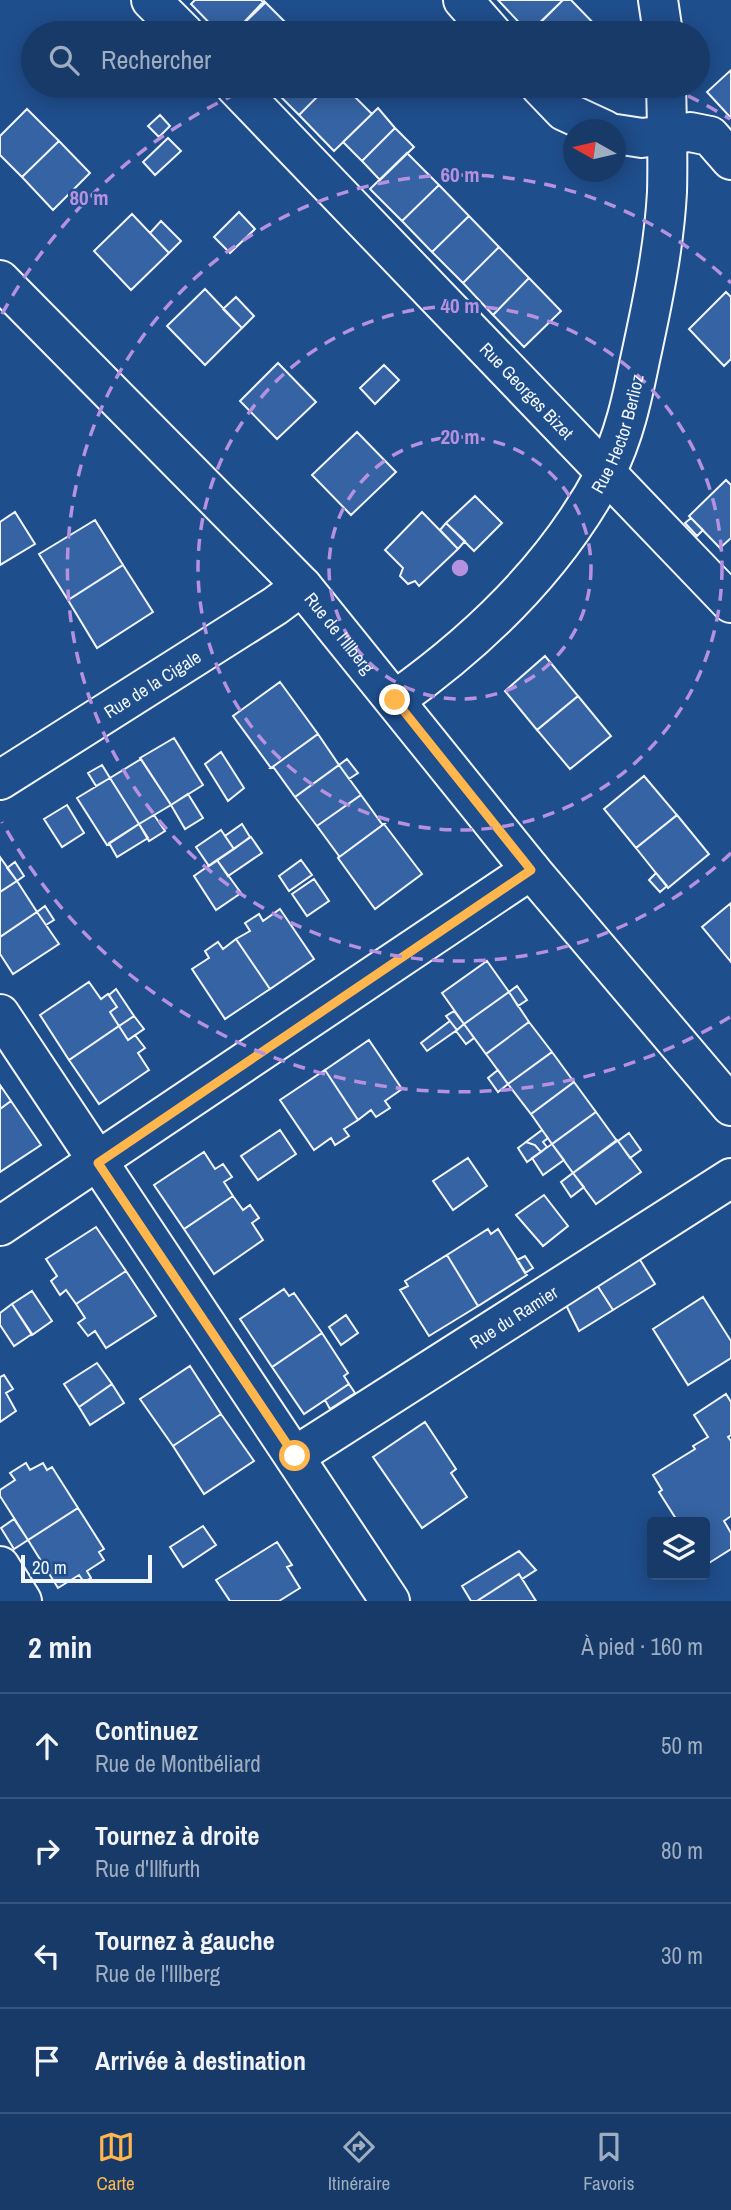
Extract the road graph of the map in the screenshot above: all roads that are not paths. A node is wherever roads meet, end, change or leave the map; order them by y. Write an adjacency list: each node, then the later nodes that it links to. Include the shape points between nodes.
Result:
1 (151, 0): 4 (street)
2 (463, 0): 5 (street)
3 (658, 0): 6 (street)
4 (172, 21)
5 (481, 21)
6 (661, 21)
7 (247, 98): 15 (street, Rue Georges Bizet)
8 (552, 98): 10 (street)
9 (666, 98): 11 (street, Rue Hector Berlioz)
10 (581, 119)
11 (667, 135): 12 (street); 13 (street, via 690,132 710,136); 15 (street, Rue Hector Berlioz, via 667,194 653,301 629,416)
12 (626, 136)
13 (731, 160)
14 (0, 280): 16 (street, Rue de l'Illberg)
15 (607, 471): 17 (street, Rue Georges Bizet); 18 (street, Rue Hector Berlioz, via 564,542 509,606 442,667)
16 (302, 586): 18 (street, Rue de l'Illberg); 19 (street, Rue de la Cigale)
17 (731, 603)
18 (395, 700): 20 (street, Rue de l'Illberg)
19 (0, 780)
20 (531, 870): 22 (street, Rue de l'Illberg); 23 (street)
21 (0, 1014): 23 (street)
22 (731, 1106)
23 (98, 1163): 25 (street); 26 (street)
24 (731, 1178): 26 (street, Rue du Ramier)
25 (0, 1227)
26 (295, 1456): 29 (street)
27 (0, 1566): 28 (street)
28 (22, 1601)
29 (390, 1601)

